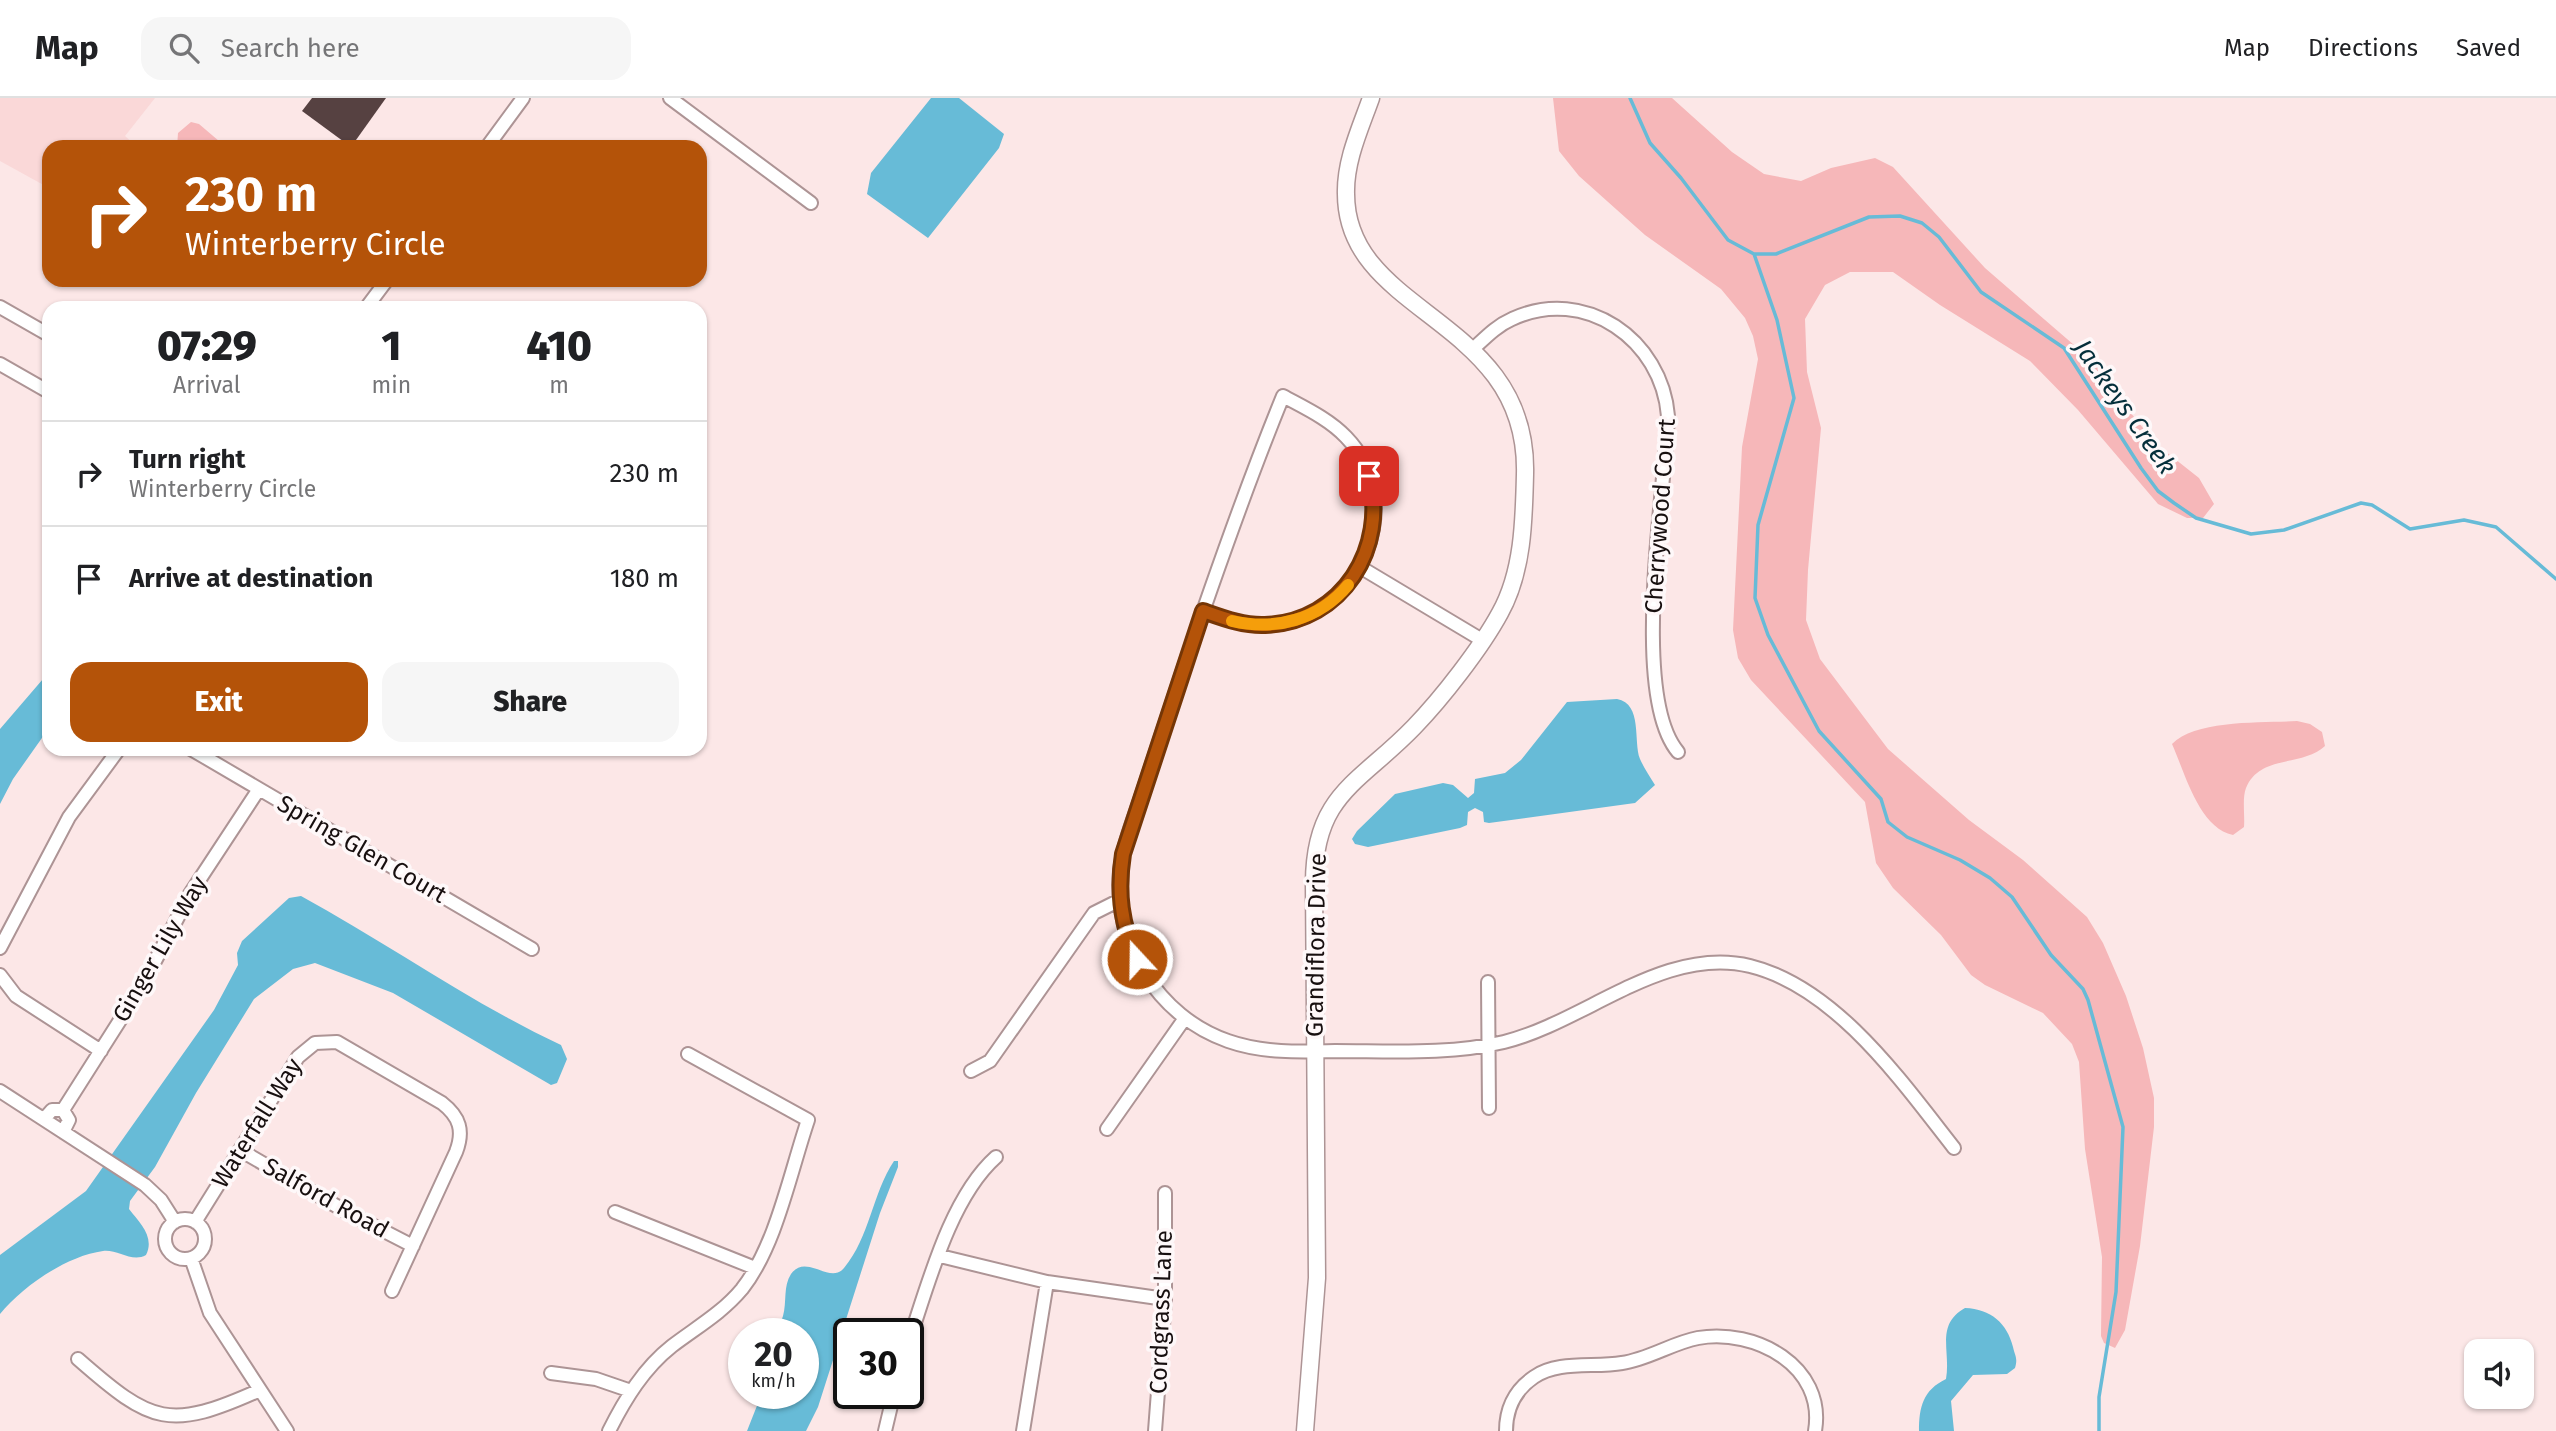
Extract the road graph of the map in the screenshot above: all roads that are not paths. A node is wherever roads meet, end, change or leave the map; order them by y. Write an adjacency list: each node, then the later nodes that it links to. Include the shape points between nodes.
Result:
1 (523, 98): 4 (street)
2 (670, 98): 5 (street)
3 (1371, 98): 8 (street, Grandiflora Drive, via 1346,178 1346,209 1354,236 1382,276)
4 (492, 140)
5 (811, 203)
6 (0, 307): 7 (street)
7 (42, 331)
8 (1473, 349): 13 (street, Grandiflora Drive, via 1510,400 1523,434 1525,462 1517,569 1500,613); 14 (street, Cherrywood Court, via 1515,317 1543,309 1572,309 1619,327 1655,365 1666,393 1668,416 1653,652 1663,726)
9 (0, 364): 10 (street)
10 (42, 388)
11 (1360, 567): 12 (street, via 1332,601 1294,621 1263,626); 12 (street, via 1372,535 1375,505 1363,462 1333,425 1283,396); 13 (street)
12 (1203, 611): 18 (street, via 1123,854)
13 (1482, 640): 27 (street, Grandiflora Drive, via 1418,724 1355,779 1327,814 1314,867)
14 (1678, 752)
15 (114, 756): 19 (street, via 69,817)
16 (203, 756): 17 (street, Spring Glen Court)
17 (259, 789): 20 (street, Spring Glen Court); 26 (street, Ginger Lily Way, via 190,894 153,967)
18 (1120, 900): 24 (street, via 1129,942 1147,978); 29 (street, via 1094,913 990,1061)
19 (0, 948)
20 (532, 949)
21 (0, 975): 23 (street)
22 (1488, 982): 25 (street)
23 (4, 988): 26 (street)
24 (1185, 1018): 27 (street, via 1213,1035 1245,1046); 34 (street)
25 (1488, 1045): 27 (street); 31 (street); 36 (street, via 1555,1024 1685,965 1752,966 1797,987 1860,1036)
26 (101, 1051): 32 (street, Ginger Lily Way)
27 (1315, 1051): 61 (street, Grandiflora Drive, via 1317,1278)
28 (688, 1054): 46 (street, via 808,1120)
29 (971, 1072)
30 (0, 1091): 33 (street)
31 (1489, 1108)
32 (63, 1110): 33 (street, via 52,1110); 35 (street, via 69,1121)
33 (44, 1119): 35 (street)
34 (1107, 1129)
35 (63, 1132): 41 (street, via 145,1185)
36 (1954, 1148)
37 (240, 1150): 42 (street, Waterfall Way); 43 (street, Salford Road); 43 (street, Waterfall Way, via 303,1051 321,1041 345,1046 442,1103 459,1123 459,1144)
38 (996, 1157): 44 (street, via 966,1190)
39 (1165, 1193): 49 (street, Cordgrass Lane)
40 (615, 1212): 46 (street)
41 (175, 1222): 42 (street); 45 (street, via 166,1232 167,1246 177,1257)
42 (195, 1222): 45 (street, via 204,1232 204,1243)
43 (413, 1246): 48 (street, Waterfall Way)
44 (940, 1256): 47 (street); 50 (street)
45 (191, 1258): 53 (street, via 211,1313)
46 (755, 1268): 54 (street, via 727,1305 659,1357)
47 (1047, 1282): 49 (street); 59 (street)
48 (392, 1291)
49 (1165, 1298): 60 (street, Cordgrass Lane)
50 (917, 1318)
51 (78, 1359): 53 (street, via 141,1413 166,1423 206,1422)
52 (551, 1373): 54 (street, via 596,1379)
53 (260, 1390): 56 (street)
54 (631, 1391): 57 (street)
55 (890, 1409): 58 (street)
56 (287, 1431)
57 (610, 1431)
58 (884, 1431)
59 (1023, 1431)
60 (1155, 1431)
61 (1305, 1431)
62 (1506, 1431): 63 (street, via 1508,1411 1517,1393 1545,1371 1634,1361 1682,1342 1714,1336 1754,1343 1798,1369 1815,1396)
63 (1815, 1431)

